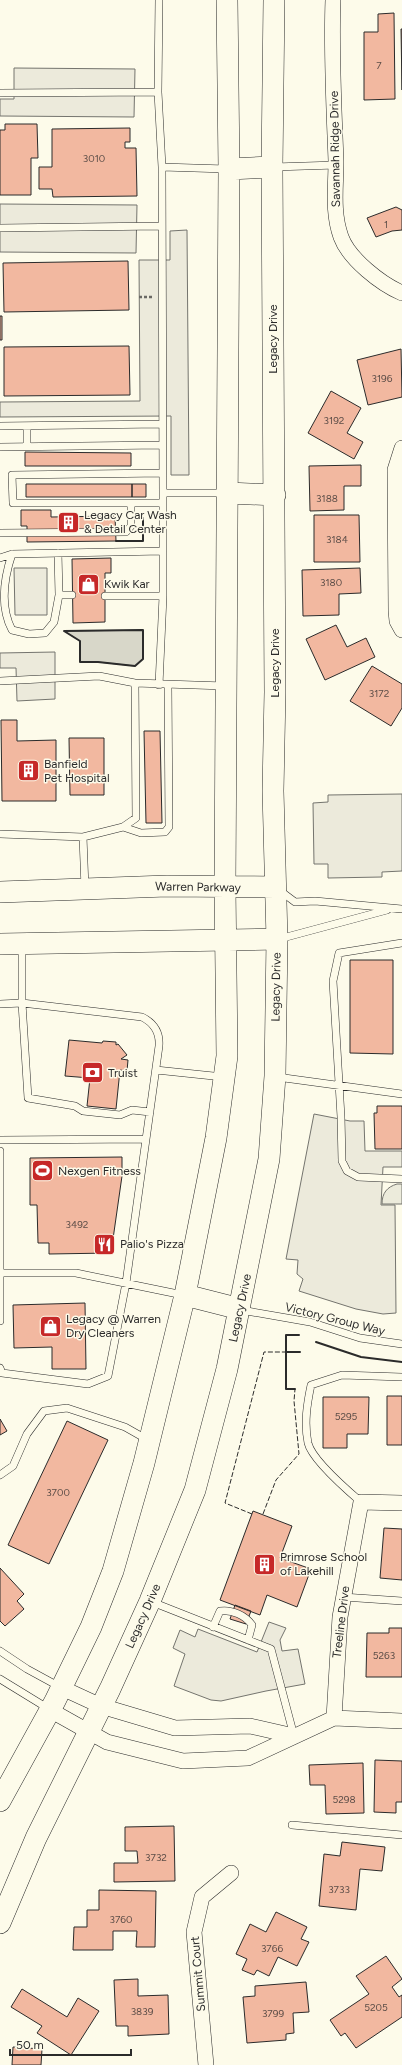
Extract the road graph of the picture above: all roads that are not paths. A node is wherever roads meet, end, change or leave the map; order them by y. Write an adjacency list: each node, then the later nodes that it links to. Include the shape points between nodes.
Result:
1 (159, 0): 5 (lane)
2 (227, 0): 10 (main road)
3 (274, 0): 9 (main road, Legacy Drive)
4 (333, 0): 7 (street, Savannah Ridge Drive)
5 (158, 92): 6 (lane); 8 (lane)
6 (0, 93)
7 (336, 165): 9 (lane); 13 (street, Savannah Ridge Drive, via 334,198 341,238 350,253 376,278)
8 (162, 167): 10 (lane); 11 (lane)
9 (272, 167): 10 (main road); 24 (main road, Legacy Drive)
10 (229, 169): 23 (main road)
11 (161, 226): 12 (lane); 14 (lane)
12 (0, 228)
13 (402, 293)
14 (162, 424): 16 (lane); 17 (lane)
15 (0, 426): 16 (lane)
16 (27, 426): 18 (lane)
17 (162, 445): 18 (lane); 21 (lane)
18 (27, 447): 19 (lane)
19 (0, 448)
20 (402, 448): 36 (street, via 395,470 396,611 397,621)
21 (163, 473): 22 (lane); 25 (lane, via 12,475 13,503)
22 (163, 493): 23 (lane); 26 (lane)
23 (228, 494): 24 (main road); 41 (main road)
24 (275, 494): 45 (main road, Legacy Drive)
25 (131, 504): 26 (lane); 27 (lane, via 131,526 126,532)
26 (163, 504): 28 (lane)
27 (0, 533)
28 (163, 551): 29 (lane); 35 (lane)
29 (58, 553): 30 (lane); 32 (lane)
30 (12, 554): 31 (lane); 32 (lane, via 4,578 6,618 12,630 29,634 45,633 54,622)
31 (0, 558)
32 (59, 595): 33 (lane)
33 (72, 595)
34 (105, 596): 35 (lane)
35 (163, 596): 39 (lane)
36 (402, 630)
37 (0, 681): 38 (lane, via 99,676)
38 (136, 683): 39 (lane); 42 (lane, via 136,818)
39 (159, 685): 40 (lane)
40 (168, 685): 41 (lane); 42 (lane, via 170,827 165,832 141,833)
41 (227, 686): 47 (main road)
42 (123, 827): 44 (lane)
43 (0, 834): 44 (lane)
44 (83, 837): 46 (lane)
45 (275, 887): 47 (main road, Warren Parkway); 49 (lane, via 295,902 315,901); 51 (main road, Legacy Drive)
46 (85, 888): 47 (main road, Warren Parkway); 48 (main road, Warren Parkway)
47 (225, 888): 52 (main road)
48 (0, 892)
49 (391, 909): 50 (lane); 51 (lane)
50 (402, 909)
51 (277, 939): 52 (main road); 59 (main road, Legacy Drive)
52 (225, 940): 55 (main road); 60 (main road, via 227,1056)
53 (402, 943): 61 (lane, via 339,953 333,981)
54 (0, 944): 55 (main road)
55 (22, 944): 56 (lane)
56 (22, 1003): 57 (lane); 58 (lane, via 132,1014 146,1019 153,1025 159,1038); 63 (lane, via 28,1098 75,1106 83,1111 120,1115 132,1110)
57 (0, 1004)
58 (156, 1070): 60 (lane); 63 (lane)
59 (275, 1076): 61 (lane); 71 (main road, Legacy Drive, via 270,1159)
60 (224, 1077): 70 (main road, via 216,1138)
61 (339, 1086): 62 (lane); 67 (lane, via 342,1161 347,1171 358,1177)
62 (402, 1094)
63 (150, 1112): 64 (lane)
64 (146, 1139): 65 (lane); 69 (lane)
65 (0, 1140)
66 (0, 1150): 68 (lane)
67 (402, 1179)
68 (1, 1273): 69 (lane, via 76,1273); 72 (lane)
69 (126, 1283): 70 (lane); 74 (lane, via 108,1376 88,1384 2,1373)
70 (185, 1295): 71 (main road); 76 (main road)
71 (240, 1309): 73 (lane, Victory Group Way, via 310,1322 360,1338); 81 (main road, Legacy Drive, via 195,1490)
72 (0, 1321)
73 (402, 1344)
74 (0, 1368)
75 (402, 1377): 78 (lane, via 342,1375 311,1385 306,1412 308,1444 326,1470)
76 (149, 1441): 77 (lane, via 125,1427 67,1408 44,1411 26,1434 13,1466); 87 (main road, via 113,1571 91,1627)
77 (0, 1475)
78 (361, 1502): 79 (street); 80 (street, Treeline Drive)
79 (402, 1503)
80 (344, 1597): 82 (lane); 90 (street, Treeline Drive)
81 (150, 1601): 83 (lane); 88 (main road, Legacy Drive)
82 (402, 1601)
83 (213, 1627): 84 (lane); 84 (lane, via 220,1611 226,1610 247,1618 252,1625)
84 (248, 1640): 93 (lane, via 272,1649)
85 (0, 1651): 87 (lane)
86 (0, 1679): 89 (lane)
87 (62, 1688): 88 (street); 89 (main road)
88 (101, 1706): 92 (main road, Legacy Drive); 93 (street, via 175,1728 250,1726)
89 (50, 1710): 92 (street); 94 (main road)
90 (334, 1718): 91 (street); 93 (street)
91 (402, 1721)
92 (89, 1732): 93 (street, via 107,1742 183,1761 248,1758); 98 (main road, Legacy Drive, via 36,1838)
93 (294, 1736)
94 (0, 1800)
95 (292, 1825): 96 (lane)
96 (402, 1835)
97 (230, 1873): 99 (street, Summit Court, via 202,1897 194,1932)
98 (0, 1923)
99 (206, 2065)

